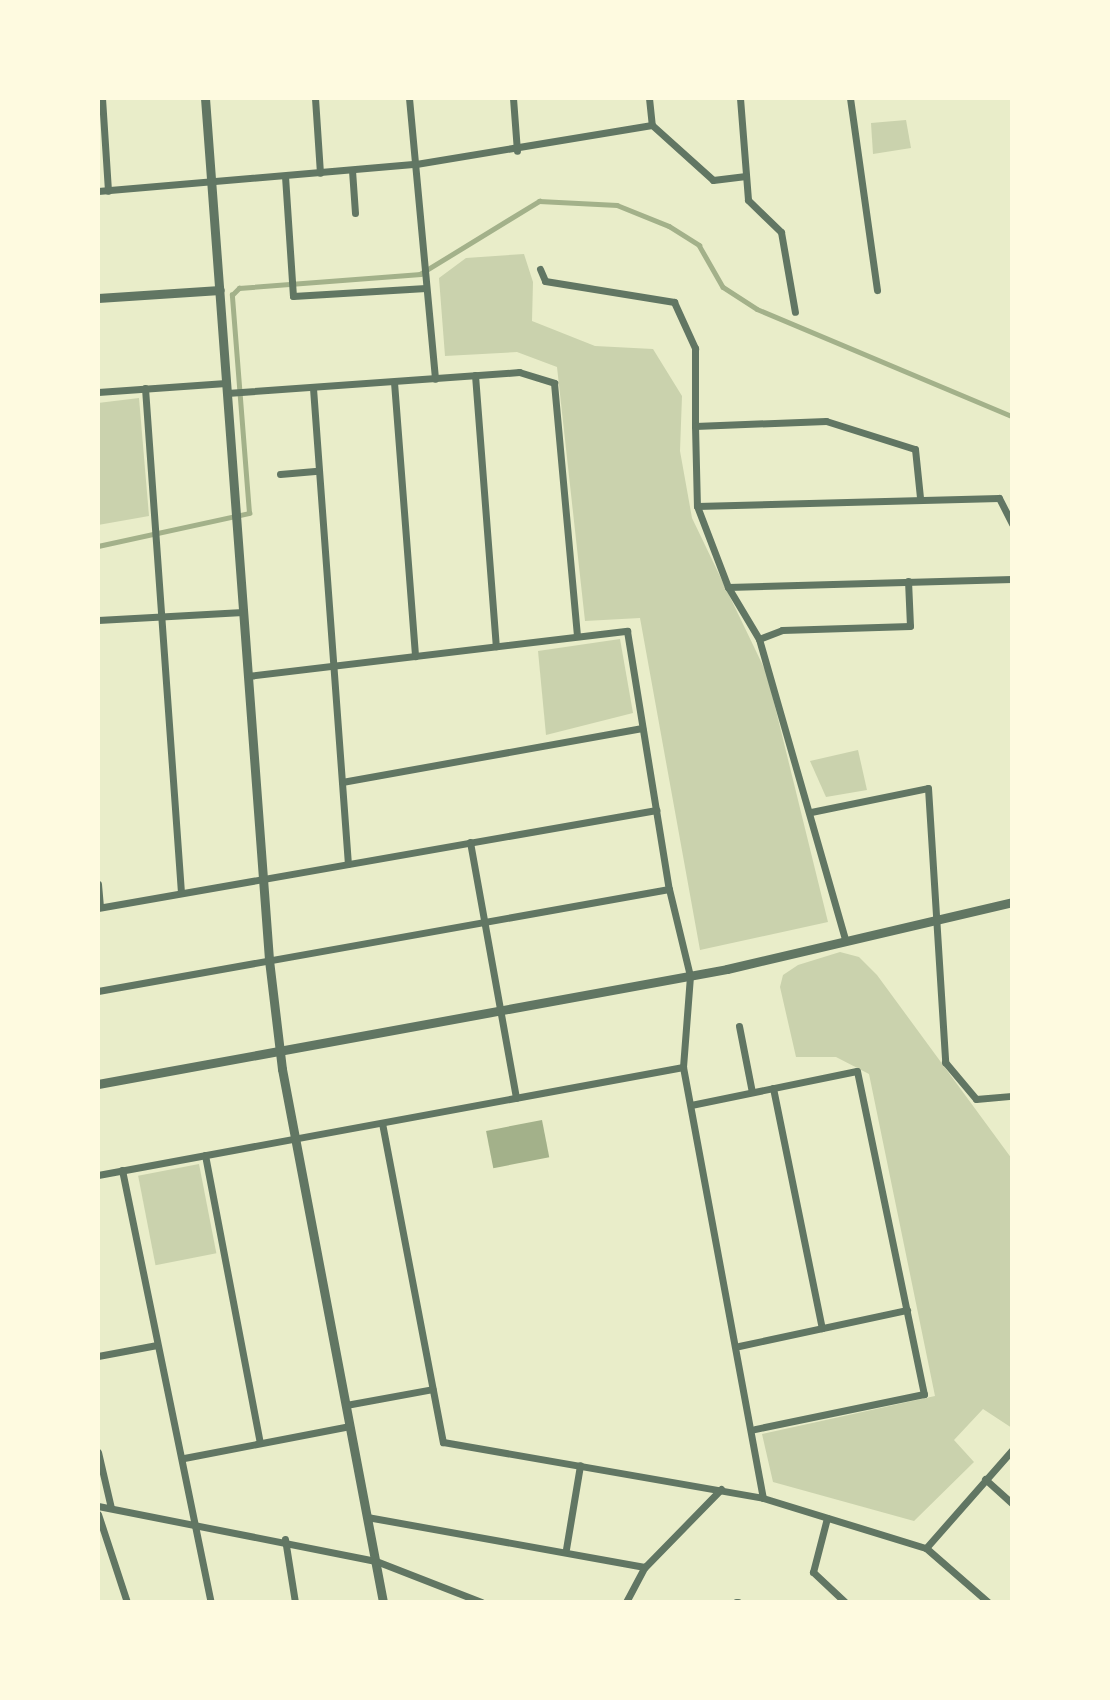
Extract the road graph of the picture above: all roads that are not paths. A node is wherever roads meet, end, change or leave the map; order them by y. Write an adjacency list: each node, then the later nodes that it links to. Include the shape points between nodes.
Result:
1 (102, 98): 18 (street)
2 (205, 98): 16 (street)
3 (316, 98): 13 (street)
4 (409, 98): 11 (street)
5 (513, 98): 10 (street)
6 (649, 98): 9 (street)
7 (740, 98): 15 (street)
8 (850, 98): 23 (street)
9 (652, 125): 10 (street); 15 (street, via 713,180)
10 (517, 151): 11 (street)
11 (416, 164): 12 (street); 21 (street)
12 (352, 170): 13 (street); 19 (street)
13 (320, 173): 14 (street)
14 (285, 176): 16 (street); 21 (street, via 293,296)
15 (746, 176): 25 (street, via 748,200 780,232)
16 (212, 182): 18 (street); 22 (street)
17 (98, 191): 18 (street)
18 (108, 191)
19 (355, 213)
20 (540, 270): 33 (street, via 545,281 674,302 695,348)
21 (426, 288): 27 (street)
22 (220, 290): 24 (street); 31 (street)
23 (877, 290)
24 (98, 298)
25 (796, 312)
26 (475, 376): 27 (street); 45 (street, via 519,372 554,383); 47 (street)
27 (435, 379): 28 (street)
28 (394, 382): 30 (street); 48 (street)
29 (145, 388): 31 (street); 32 (street); 43 (street)
30 (313, 388): 31 (street); 34 (street)
31 (229, 389): 42 (street)
32 (98, 392)
33 (695, 426): 36 (street, via 826,421 915,450); 37 (street)
34 (318, 471): 35 (street); 49 (street)
35 (280, 474)
36 (920, 497): 37 (street); 38 (street, via 999,498)
37 (697, 506): 41 (street)
38 (1012, 524)
39 (1012, 579): 40 (street)
40 (908, 581): 41 (street); 46 (street, via 910,626 782,630)
41 (728, 587): 46 (street)
42 (243, 612): 43 (street); 50 (street)
43 (161, 616): 44 (street); 60 (street)
44 (98, 620)
45 (577, 636): 47 (street); 51 (street, via 627,631)
46 (759, 639): 54 (street)
47 (496, 646): 48 (street)
48 (415, 656): 49 (street)
49 (333, 666): 50 (street); 52 (street)
50 (248, 676): 57 (street)
51 (642, 727): 52 (street); 53 (street)
52 (342, 782): 56 (street)
53 (656, 810): 55 (street); 59 (street)
54 (811, 812): 63 (street, via 928,788 935,842); 65 (street)
55 (470, 842): 56 (street); 64 (street)
56 (348, 864): 57 (street)
57 (263, 877): 60 (street); 66 (street)
58 (98, 884): 62 (street)
59 (669, 889): 64 (street); 67 (street)
60 (181, 893): 62 (street)
61 (1012, 902): 63 (street)
62 (99, 907)
63 (934, 917): 65 (street); 76 (street, via 945,1062 976,1099)
64 (484, 922): 66 (street); 69 (street)
65 (845, 939): 67 (street)
66 (269, 960): 68 (street); 71 (street)
67 (690, 976): 69 (street); 72 (street)
68 (98, 991)
69 (501, 1012): 71 (street); 77 (street)
70 (739, 1026): 75 (street)
71 (280, 1052): 73 (street); 80 (street)
72 (683, 1068): 77 (street); 78 (street)
73 (98, 1084)
74 (774, 1088): 75 (street); 84 (street, via 858,1071); 85 (street)
75 (752, 1093): 78 (street)
76 (1012, 1096)
77 (516, 1098): 79 (street)
78 (691, 1105): 87 (street)
79 (382, 1123): 80 (street); 89 (street)
80 (296, 1139): 81 (street); 90 (street)
81 (205, 1155): 82 (street); 93 (street)
82 (122, 1170): 83 (street); 86 (street)
83 (98, 1175)
84 (907, 1310): 85 (street); 92 (street, via 924,1394)
85 (821, 1328): 87 (street)
86 (157, 1345): 88 (street); 96 (street)
87 (738, 1346): 92 (street)
88 (98, 1356)
89 (433, 1389): 90 (street); 97 (street, via 443,1441)
90 (346, 1405): 91 (street)
91 (350, 1426): 93 (street); 105 (street)
92 (755, 1429): 100 (street)
93 (260, 1443): 96 (street)
94 (1012, 1450): 98 (street)
95 (98, 1452): 103 (street)
96 (184, 1458): 107 (street)
97 (580, 1465): 99 (street); 110 (street)
98 (985, 1479): 101 (street); 109 (street)
99 (722, 1489): 100 (street); 112 (street)
100 (763, 1498): 106 (street)
101 (1012, 1503)
102 (98, 1506): 103 (street)
103 (111, 1508): 107 (street)
104 (98, 1514): 113 (street)
105 (367, 1517): 110 (street); 111 (street)
106 (827, 1518): 109 (street); 119 (street, via 813,1572)
107 (196, 1523): 108 (street); 114 (street)
108 (285, 1539): 111 (street); 115 (street)
109 (926, 1548): 120 (street)
110 (566, 1549): 112 (street)
111 (376, 1561): 116 (street); 117 (street)
112 (645, 1567): 118 (street)
113 (127, 1602)
114 (211, 1602)
115 (295, 1602)
116 (383, 1602)
117 (478, 1602)
118 (626, 1602)
119 (845, 1602)
120 (988, 1602)

